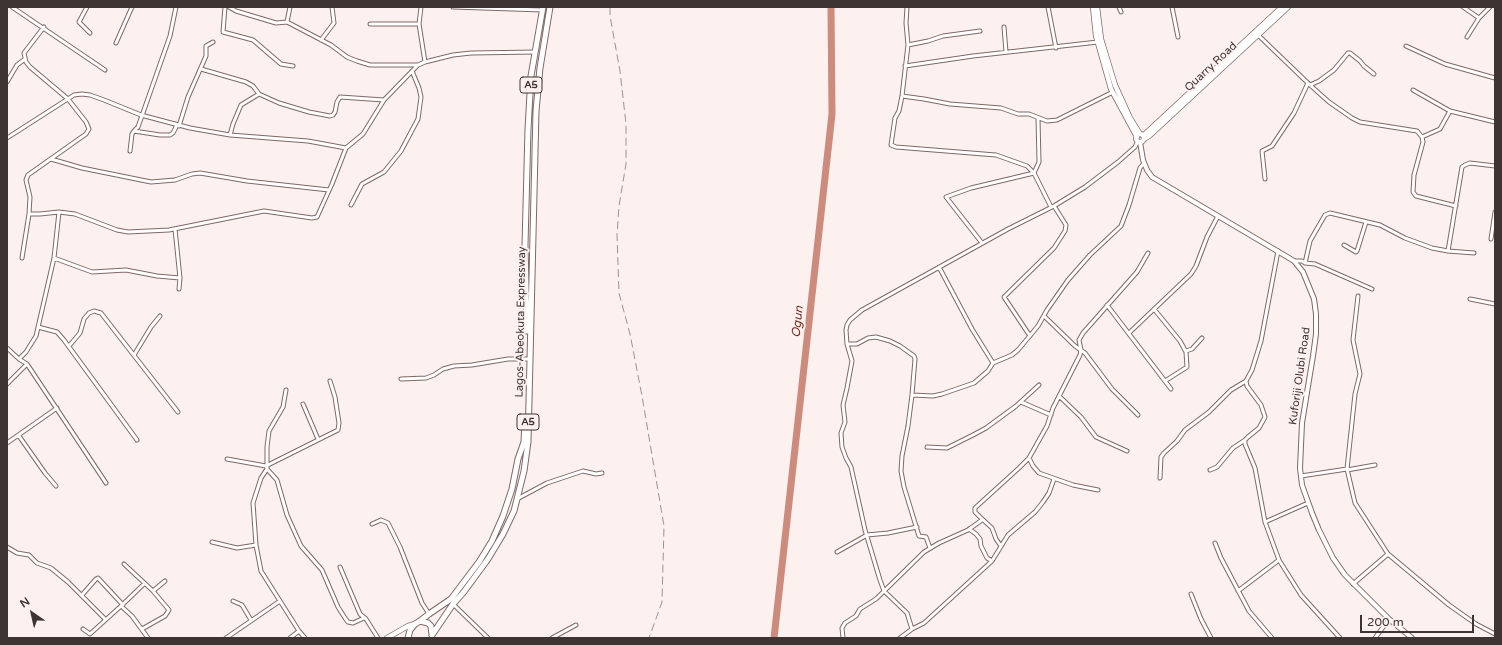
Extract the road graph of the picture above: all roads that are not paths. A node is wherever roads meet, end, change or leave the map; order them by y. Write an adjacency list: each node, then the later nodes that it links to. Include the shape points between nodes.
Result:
1 (12, 7): 30 (street)
2 (87, 7): 33 (street, via 79,22)
3 (132, 7): 40 (street)
4 (176, 7): 65 (street, via 170,36)
5 (225, 7): 48 (street, via 223,32 253,40 281,64)
6 (229, 7): 25 (street, via 276,23)
7 (290, 7): 25 (street)
8 (332, 7): 37 (street, via 334,23)
9 (421, 7): 28 (street)
10 (453, 7): 22 (street)
11 (550, 7): 29 (highway, Lagos-Abeokuta Expressway / A5)
12 (907, 7): 41 (street)
13 (1048, 7): 43 (street)
14 (1093, 7): 39 (main road)
15 (1097, 7): 73 (main road, via 1101,39 1110,72 1120,99)
16 (1119, 7): 23 (street)
17 (1172, 7): 35 (street)
18 (1282, 7): 73 (main road, Quarry Road)
19 (1288, 7): 34 (main road, Quarry Road)
20 (1463, 7): 24 (street)
21 (1490, 7): 24 (street)
22 (542, 9): 26 (highway, Lagos-Abeokuta Expressway / A5)
23 (1121, 12)
24 (1478, 18): 36 (street)
25 (287, 22): 37 (street)
26 (540, 23): 29 (highway); 44 (highway, Lagos-Abeokuta Expressway / A5)
27 (370, 24): 28 (street)
28 (420, 24): 47 (street)
29 (547, 24): 163 (highway, Lagos-Abeokuta Expressway / A5, via 538,82 534,161 528,442)
30 (44, 27): 46 (street, via 24,54); 52 (street)
31 (1004, 28): 45 (street)
32 (980, 31): 41 (street, via 943,36)
33 (90, 33)
34 (1258, 35): 57 (street); 73 (main road, Quarry Road, via 1149,136)
35 (1178, 37)
36 (1467, 37)
37 (321, 40): 49 (street, via 357,62 370,65)
38 (213, 42): 51 (street, via 206,46 206,56)
39 (1098, 42): 43 (street); 59 (main road)
40 (116, 43)
41 (908, 45): 50 (street)
42 (1406, 46): 55 (street, via 1445,64)
43 (1056, 48): 45 (street)
44 (535, 52): 47 (street, via 471,53); 124 (highway, Lagos-Abeokuta Expressway / A5, via 526,181)
45 (1006, 52): 50 (street)
46 (25, 59): 56 (street, via 17,65); 62 (street, via 30,67)
47 (425, 62): 49 (street)
48 (293, 66)
49 (418, 66): 53 (street)
50 (905, 66): 61 (street)
51 (201, 69): 60 (street, via 246,82); 68 (street)
52 (105, 70)
53 (412, 71): 63 (street); 82 (street, via 421,96 418,119 401,151 384,172 362,184)
54 (1374, 74): 57 (street, via 1348,53 1334,70 1319,81)
55 (1495, 78)
56 (7, 82)
57 (1309, 84): 71 (street, via 1329,102 1360,122 1417,131); 80 (street, via 1272,146 1262,151)
58 (1412, 90): 64 (street)
59 (1113, 92): 66 (street, via 1057,120 1047,121); 73 (main road)
60 (259, 94): 63 (street, via 301,110 330,116 335,112 340,97); 70 (street, via 241,105)
61 (902, 96): 66 (street, via 950,104 1001,108); 79 (street, via 895,118 891,145 996,155 1027,166)
62 (68, 99): 65 (street, via 74,95 90,95); 72 (street); 76 (street, via 89,129 86,134)
63 (384, 100): 74 (street, via 363,134)
64 (1450, 111): 67 (street); 71 (street, via 1440,129)
65 (141, 115): 68 (street); 69 (street, via 138,127)
66 (1038, 118): 79 (street, via 1039,162)
67 (1495, 122)
68 (178, 125): 69 (street, via 170,135); 70 (street)
69 (134, 131): 75 (street)
70 (230, 135): 74 (street, via 308,141)
71 (1422, 137): 84 (street, via 1412,192 1416,196)
72 (7, 138)
73 (1140, 138): 77 (street, Kuforiji Olubi Road); 83 (street, via 1135,148 1118,162 1085,187)
74 (346, 148): 81 (street)
75 (130, 151)
76 (51, 159): 81 (street, via 150,182 175,180 200,173); 87 (street, via 28,175 26,180 30,197)
77 (1144, 163): 88 (street, Kuforiji Olubi Road, via 1159,182); 112 (street, via 1140,168 1121,226 1081,265)
78 (1495, 166): 84 (street, via 1463,166)
79 (1034, 173): 83 (street); 92 (street, via 971,188 946,197)
80 (1265, 179)
81 (329, 190): 90 (street, via 317,217 264,211)
82 (351, 205)
83 (1052, 206): 92 (street); 115 (street, via 1066,225 1065,231 1054,248 1004,297)
84 (1456, 206): 95 (street)
85 (59, 212): 87 (street); 90 (street, via 75,214 128,232); 99 (street)
86 (1495, 212): 91 (street)
87 (29, 214): 98 (street)
88 (1218, 216): 94 (street, Kuforiji Olubi Road); 110 (street, via 1191,274)
89 (1366, 222): 93 (street, via 1357,251); 95 (street, via 1380,225 1424,246); 101 (street, via 1328,213 1310,241)
90 (175, 230): 103 (street)
91 (1491, 239)
92 (982, 243): 102 (street)
93 (1344, 245)
94 (1278, 251): 100 (street, Kuforiji Olubi Road); 130 (street, via 1261,342)
95 (1448, 251): 97 (street)
96 (1148, 253): 109 (street, via 1137,272)
97 (1474, 253)
98 (22, 258)
99 (54, 258): 103 (street, via 92,272 126,270); 113 (street)
100 (1294, 261): 101 (street); 157 (street, Kuforiji Olubi Road, via 1308,281 1316,314 1316,334 1300,440)
101 (1305, 263): 105 (street, via 1315,264)
102 (939, 267): 117 (street, via 855,315 847,325); 125 (street)
103 (180, 278): 104 (street)
104 (179, 289)
105 (1372, 289)
106 (1358, 296): 154 (street, via 1353,340 1360,374 1354,394)
107 (1470, 299): 108 (street)
108 (1495, 304)
109 (1107, 305): 114 (street); 120 (street, via 1083,333 1079,340)
110 (1154, 309): 114 (street); 121 (street)
111 (160, 316): 122 (street)
112 (1044, 316): 115 (street); 120 (street)
113 (38, 328): 118 (street, via 57,332); 123 (street, via 32,343)
114 (1129, 333): 129 (street)
115 (1030, 336): 125 (street, via 1018,350)
116 (1202, 338): 121 (street)
117 (847, 344): 135 (street, via 857,344 876,337 890,341 912,354 915,359); 170 (street, via 852,361 843,405 845,422 841,437 851,467)
118 (69, 346): 122 (street, via 80,333 88,313 94,311 101,313); 144 (street)
119 (7, 348): 123 (street)
120 (1081, 350): 136 (street); 142 (street, via 1112,389)
121 (1186, 351): 129 (street, via 1187,367)
122 (134, 355): 140 (street)
123 (19, 359): 126 (street)
124 (528, 359): 127 (street, via 446,367 426,378); 195 (highway, Lagos-Abeokuta Expressway / A5, via 524,442 504,516 485,554 461,586 448,602)
125 (993, 363): 135 (street, via 974,383 933,396)
126 (27, 364): 131 (street); 139 (street)
127 (401, 379)
128 (330, 381): 145 (street, via 335,397 338,430)
129 (1165, 381): 133 (street)
130 (1246, 381): 146 (street, via 1261,405 1265,417 1259,428); 158 (street, via 1231,390 1209,412 1185,430 1164,453 1161,457)
131 (7, 384)
132 (1039, 385): 137 (street)
133 (1172, 389)
134 (286, 390): 153 (street, via 283,407 269,431)
135 (912, 395): 168 (street, via 901,472)
136 (1060, 397): 141 (street); 149 (street, via 1096,437)
137 (1021, 402): 141 (street); 148 (street, via 986,428 950,447)
138 (303, 404): 145 (street)
139 (57, 408): 143 (street); 160 (street)
140 (178, 412)
141 (1051, 414): 150 (street)
142 (1138, 415)
143 (19, 436): 147 (street); 161 (street)
144 (137, 440)
145 (318, 440): 153 (street)
146 (1245, 440): 155 (street); 166 (street, via 1255,468)
147 (7, 443)
148 (927, 447)
149 (1127, 451)
150 (1030, 458): 159 (street, via 1039,473); 165 (street, via 975,508 975,512)
151 (227, 459): 153 (street)
152 (1374, 465): 154 (street)
153 (267, 468): 173 (street, via 253,503); 196 (street, via 277,480 286,515 301,546 322,570 345,618 353,623)
154 (1347, 469): 157 (street); 178 (street, via 1355,503)
155 (1210, 470)
156 (602, 473): 163 (street, via 596,474 585,470 569,475 547,483)
157 (1301, 476): 164 (street, Kuforiji Olubi Road)
158 (1160, 478)
159 (1054, 479): 162 (street); 174 (street, via 1043,502 1008,535)
160 (106, 483)
161 (56, 486)
162 (1098, 490)
163 (517, 500): 193 (highway, Lagos-Abeokuta Expressway / A5, via 496,547)
164 (1308, 503): 166 (street); 185 (street, Kuforiji Olubi Road, via 1333,558)
165 (982, 520): 169 (street); 174 (street, via 992,528)
166 (1265, 522): 179 (street)
167 (372, 524): 195 (street, via 381,520 388,523)
168 (917, 527): 170 (street); 176 (street, via 919,536 926,537)
169 (969, 529): 176 (street); 180 (street, via 980,539 987,558)
170 (866, 535): 177 (street); 188 (street)
171 (212, 542): 173 (street, via 237,548)
172 (1215, 543): 187 (street)
173 (256, 545): 192 (street, via 261,571)
174 (1001, 546): 180 (street)
175 (7, 547): 190 (street, via 17,553 29,555 37,564 51,568)
176 (930, 548): 188 (street)
177 (837, 552)
178 (1388, 554): 185 (street); 208 (street, via 1449,605)
179 (1279, 560): 187 (street); 224 (street, via 1301,595)
180 (992, 561): 204 (street, via 924,623)
181 (124, 564): 184 (street)
182 (340, 567): 196 (street)
183 (165, 581): 186 (street)
184 (144, 584): 186 (street); 194 (street)
185 (1352, 584): 197 (street, Kuforiji Olubi Road)
186 (153, 591): 205 (street, via 168,607 169,612)
187 (1238, 591): 223 (street, via 1249,611)
188 (884, 592): 204 (street, via 907,613); 220 (street, via 860,609 856,616 843,626)
189 (1191, 594): 222 (street)
190 (82, 596): 194 (street, via 98,578); 198 (street)
191 (233, 601): 199 (street, via 242,605)
192 (280, 601): 199 (street); 206 (street)
193 (453, 604): 209 (highway, Lagos-Abeokuta Expressway / A5); 218 (street)
194 (122, 605): 198 (street); 205 (street)
195 (429, 614): 200 (highway, Lagos-Abeokuta Expressway / A5)
196 (364, 618): 215 (street)
197 (1389, 619): 225 (street); 226 (street, Kuforiji Olubi Road)
198 (105, 620): 203 (street, via 90,634)
199 (251, 620): 207 (street)
200 (420, 621): 201 (highway, A5); 209 (highway, A5, via 425,621 431,626)
201 (415, 624): 216 (main road); 217 (highway)
202 (576, 626): 219 (street)
203 (83, 629)
204 (912, 629): 221 (street)
205 (142, 630): 210 (street)
206 (299, 631): 213 (street); 214 (street)
207 (233, 633): 211 (street); 212 (street)
208 (1495, 634)
209 (431, 637)
210 (148, 638)
211 (226, 638)
212 (235, 638)
213 (290, 638)
214 (305, 638)
215 (378, 638)
216 (387, 638)
217 (408, 638)
218 (488, 638)
219 (552, 638)
220 (843, 638)
221 (900, 638)
222 (1211, 638)
223 (1272, 638)
224 (1340, 638)
225 (1375, 638)
226 (1412, 638)

